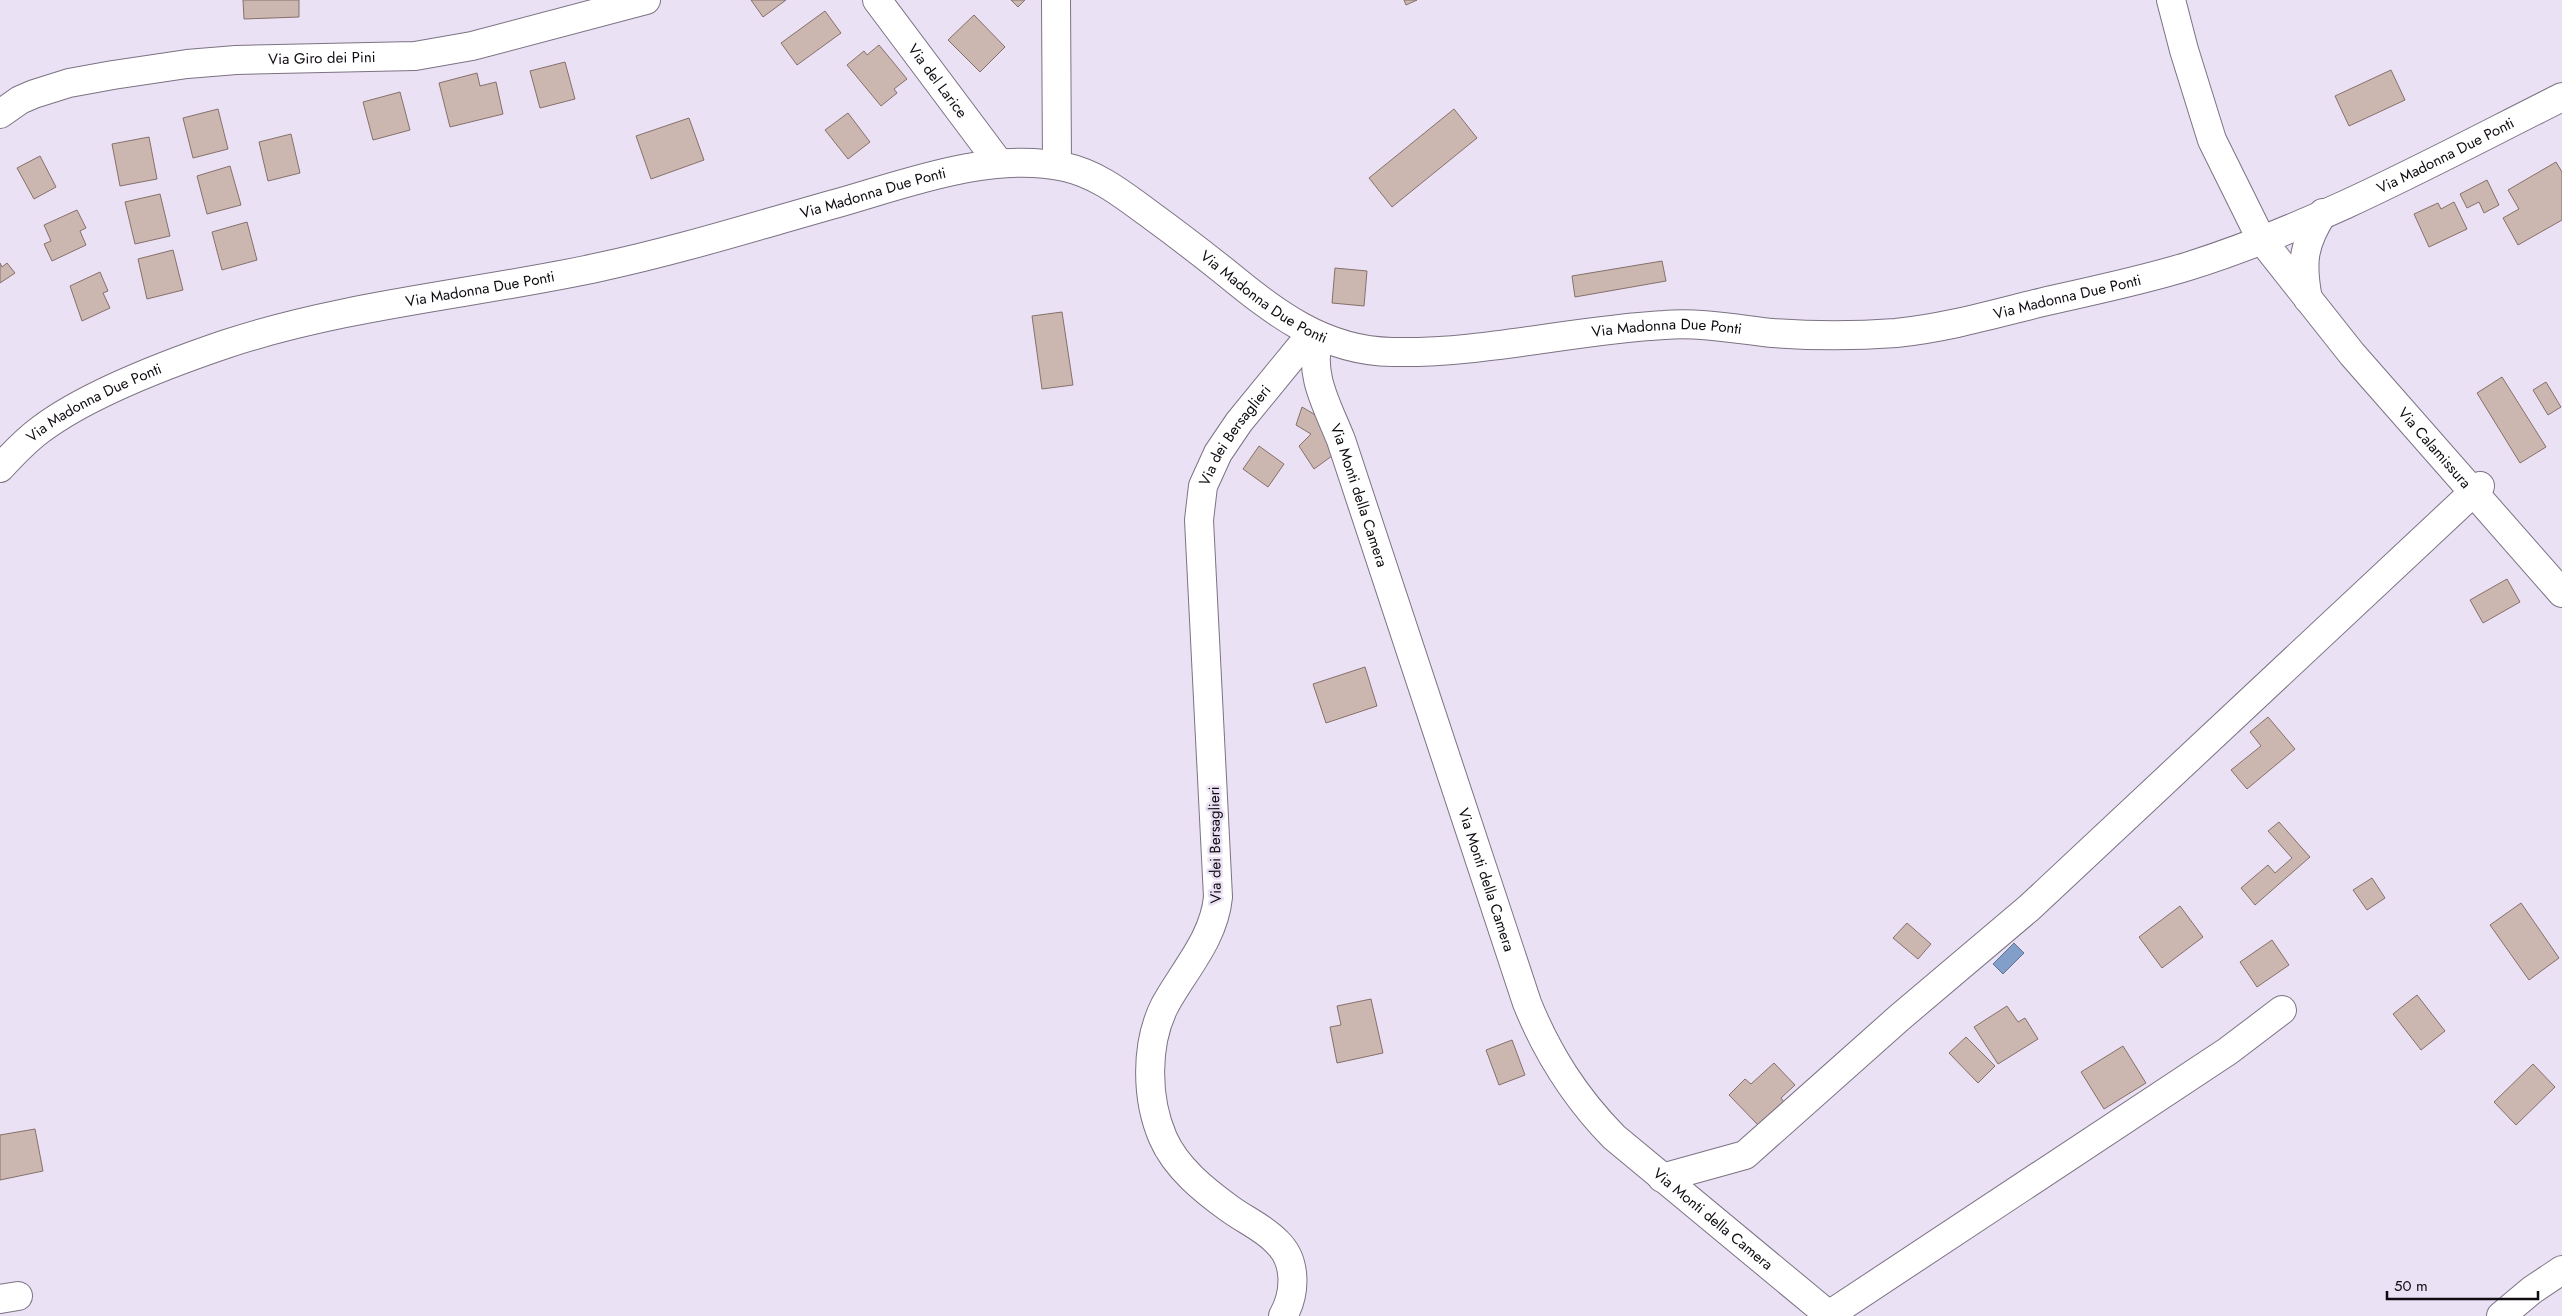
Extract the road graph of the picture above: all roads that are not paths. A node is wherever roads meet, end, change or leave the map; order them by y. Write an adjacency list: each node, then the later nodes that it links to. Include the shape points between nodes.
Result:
1 (646, 0): 6 (street, Via Giro dei Pini, via 472,46 414,56 236,60 113,74 34,94)
2 (877, 0): 7 (street, Via del Larice)
3 (1056, 0): 8 (street)
4 (2171, 0): 10 (street, Via Calamissura, via 2212,140)
5 (2562, 97): 9 (street, Via Madonna Due Ponti)
6 (0, 114)
7 (999, 163): 8 (street, Via Madonna Due Ponti); 13 (street, Via Madonna Due Ponti, via 905,184 604,266 331,316 259,334 165,367 70,410 41,429)
8 (1057, 165): 12 (street, Via Madonna Due Ponti, via 1108,184 1266,306)
9 (2324, 213): 10 (street, Via Madonna Due Ponti); 11 (street, via 2310,235 2304,258)
10 (2261, 239): 11 (street, Via Calamissura); 12 (street, Via Madonna Due Ponti, via 2162,273 1952,325 1899,332 1833,335 1683,324 1652,325 1512,344 1399,352 1349,347)
11 (2309, 301): 14 (street, Via Calamissura, via 2352,354)
12 (1315, 335): 17 (street, Via Monti della Camera, via 1314,362 1320,386 1341,440 1535,1024 1554,1062 1586,1108 1614,1138); 20 (street, Via dei Bersaglieri, via 1223,444 1203,486 1200,520 1218,897 1212,927 1160,1017 1152,1067 1155,1114 1166,1145 1175,1159 1230,1209 1271,1236 1285,1251 1293,1284)
13 (0, 468)
14 (2476, 489): 15 (street, Via Calamissura); 17 (street, via 2029,908 1745,1155)
15 (2562, 593)
16 (2282, 1010): 19 (street, via 2228,1051)
17 (1662, 1178): 19 (street, Via Monti della Camera)
18 (2562, 1270): 21 (street)
19 (1830, 1315)
20 (1283, 1316)
21 (2501, 1316)

